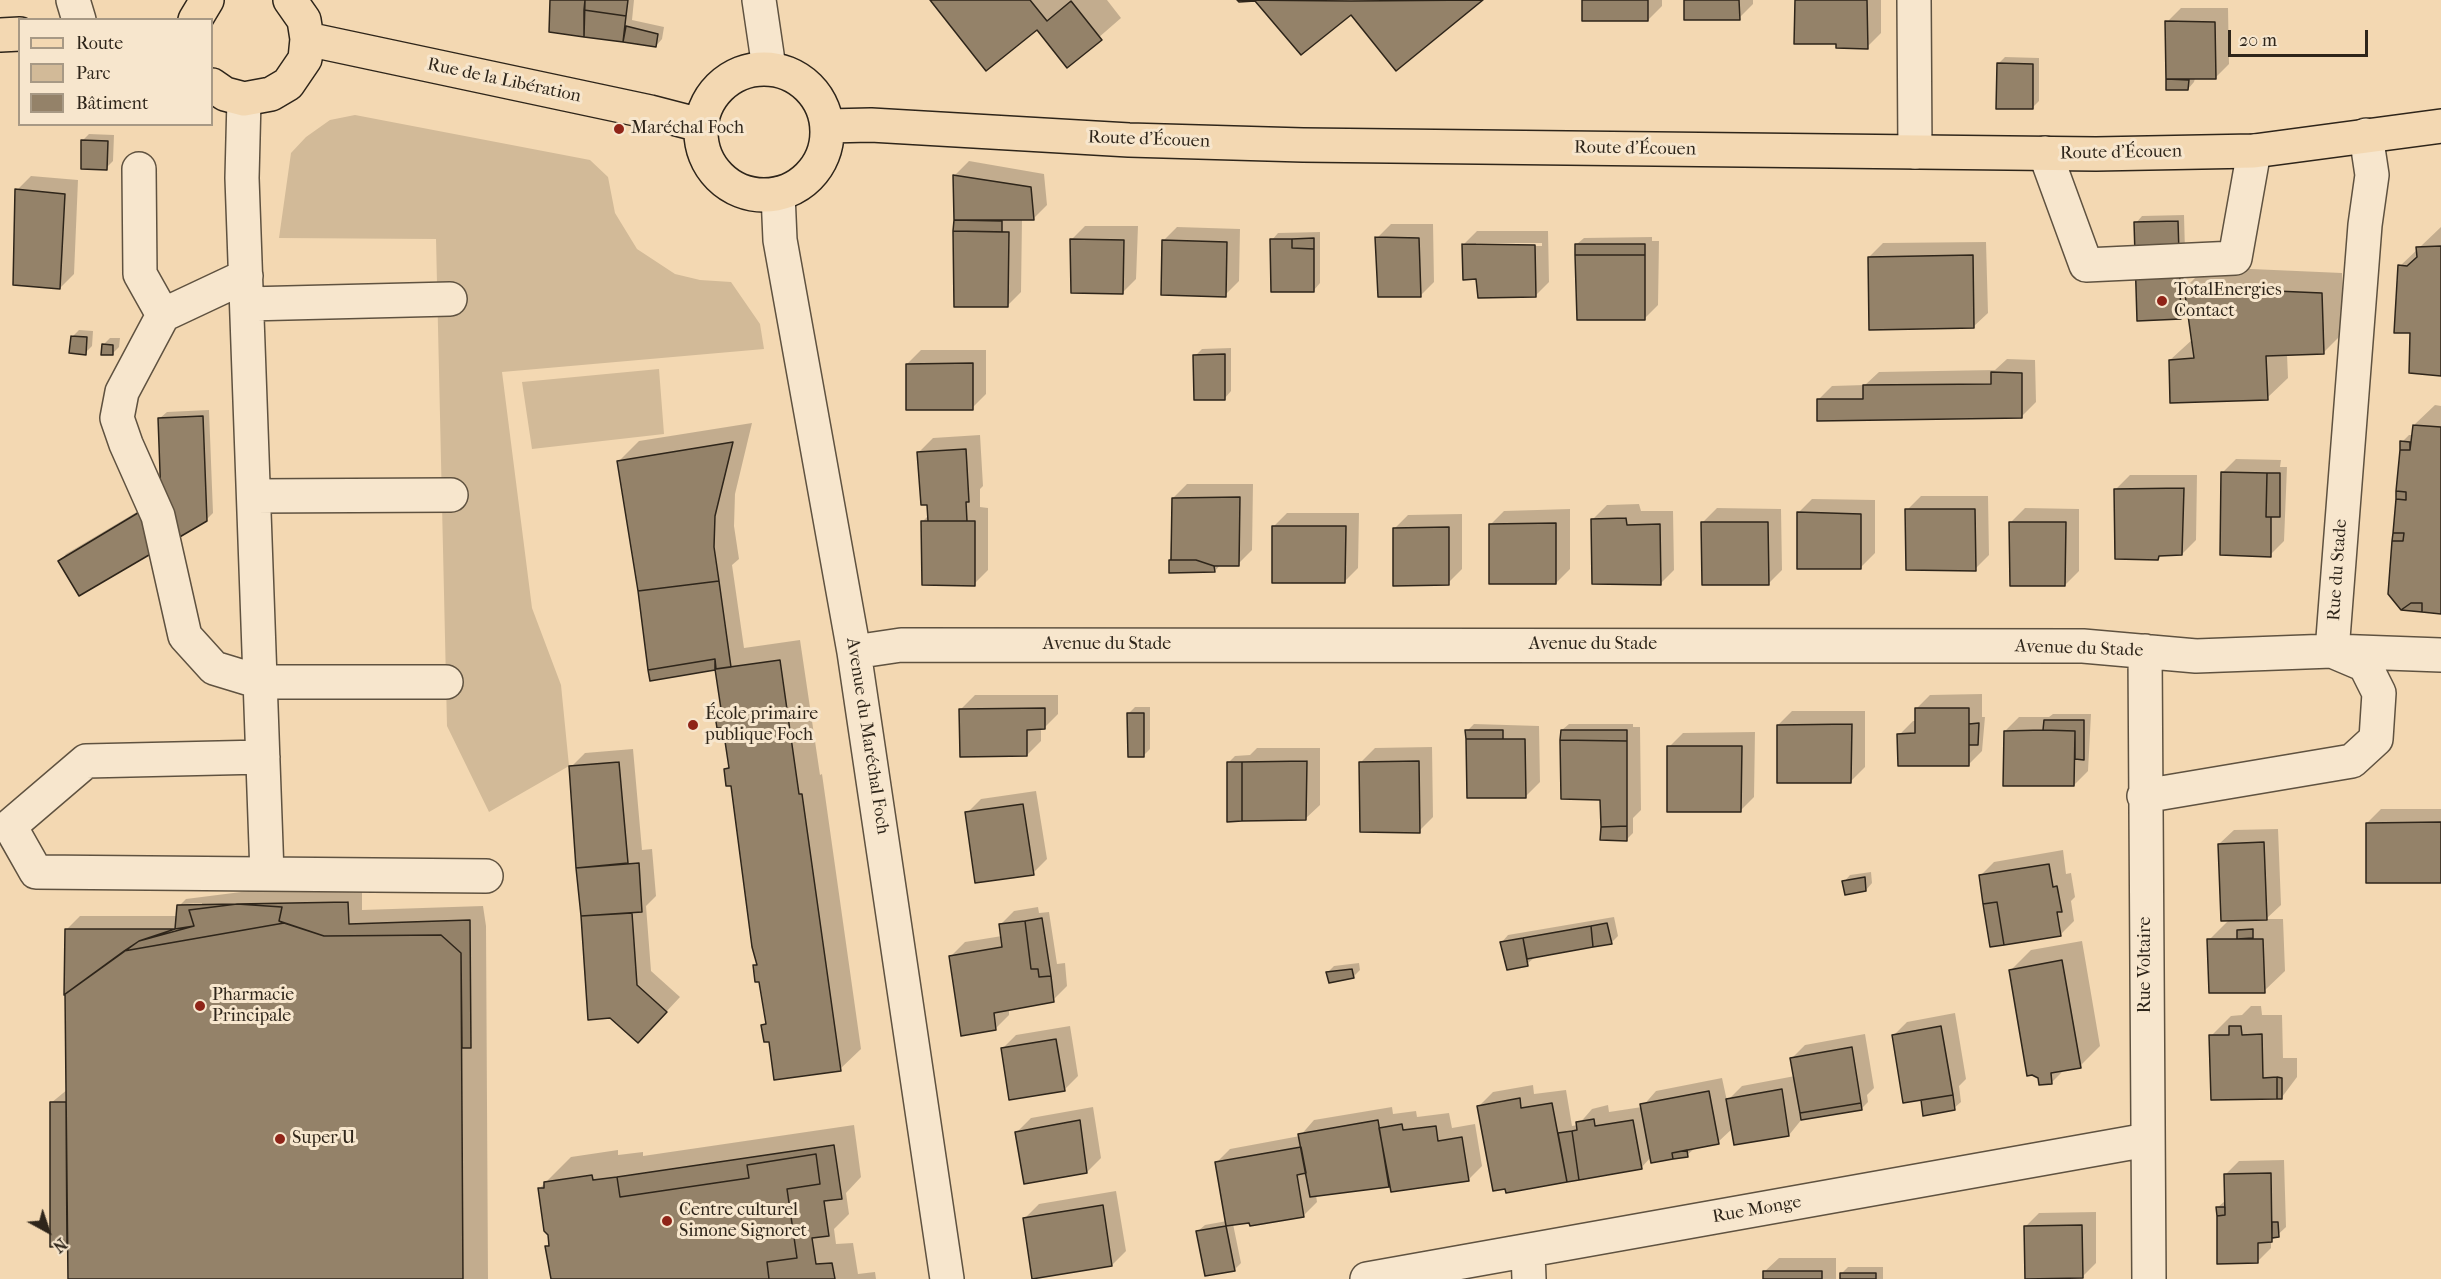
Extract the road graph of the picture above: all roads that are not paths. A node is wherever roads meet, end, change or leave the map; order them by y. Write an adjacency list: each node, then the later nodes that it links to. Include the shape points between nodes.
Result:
1 (73, 0): 6 (street)
2 (207, 0): 7 (main road)
3 (290, 0): 10 (main road, via 304,20)
4 (759, 0): 11 (street)
5 (1914, 0): 19 (street)
6 (78, 18)
7 (196, 18)
8 (18, 34): 9 (main road)
9 (0, 35)
10 (307, 39): 13 (main road, via 305,59 288,84 271,94); 14 (main road, Rue de la Libération)
11 (769, 68): 14 (main road, via 740,72 725,81 713,93); 15 (main road, via 786,72 815,93)
12 (213, 86): 13 (main road)
13 (244, 99): 23 (street)
14 (700, 125): 22 (main road, via 705,155 722,180 739,191)
15 (828, 126): 19 (main road, Route d'Écouen, via 883,125 1129,140 1303,145); 22 (main road, via 820,162 810,176)
16 (2441, 126): 17 (main road, Route d'Écouen)
17 (2366, 135): 18 (main road, Route d'Écouen); 29 (street, Rue du Stade, via 2372,174)
18 (2254, 151): 20 (main road, Route d'Écouen); 20 (street, via 2235,258 2086,264)
19 (1915, 152): 20 (main road, Route d'Écouen)
20 (2044, 153)
21 (139, 169): 25 (street, via 140,274)
22 (778, 194): 30 (street, Avenue du Maréchal Foch, via 780,240)
23 (246, 290): 24 (street); 25 (street); 27 (street)
24 (450, 299)
25 (163, 315): 32 (street, via 122,392 117,418 158,516 185,636 214,668)
26 (451, 495): 27 (street)
27 (254, 496): 32 (street)
28 (2145, 651): 29 (street, Avenue du Stade, via 2196,656); 30 (street, Avenue du Stade, via 2083,646 901,645); 35 (street, Rue Voltaire)
29 (2332, 651): 31 (street, Avenue du Stade); 35 (street, via 2365,665 2379,693 2376,739 2352,760)
30 (854, 652): 40 (street, Avenue du Maréchal Foch)
31 (2441, 654)
32 (260, 682): 33 (street); 34 (street)
33 (446, 682)
34 (263, 757): 36 (street); 36 (street, via 86,761 10,826 36,872)
35 (2144, 796): 38 (street, Rue Voltaire)
36 (267, 874): 37 (street)
37 (486, 876)
38 (2147, 1140): 39 (street, Rue Monge); 42 (street, Rue Voltaire)
39 (1528, 1265): 41 (street, Rue Monge)
40 (947, 1279)
41 (1367, 1279)
42 (2149, 1279)

